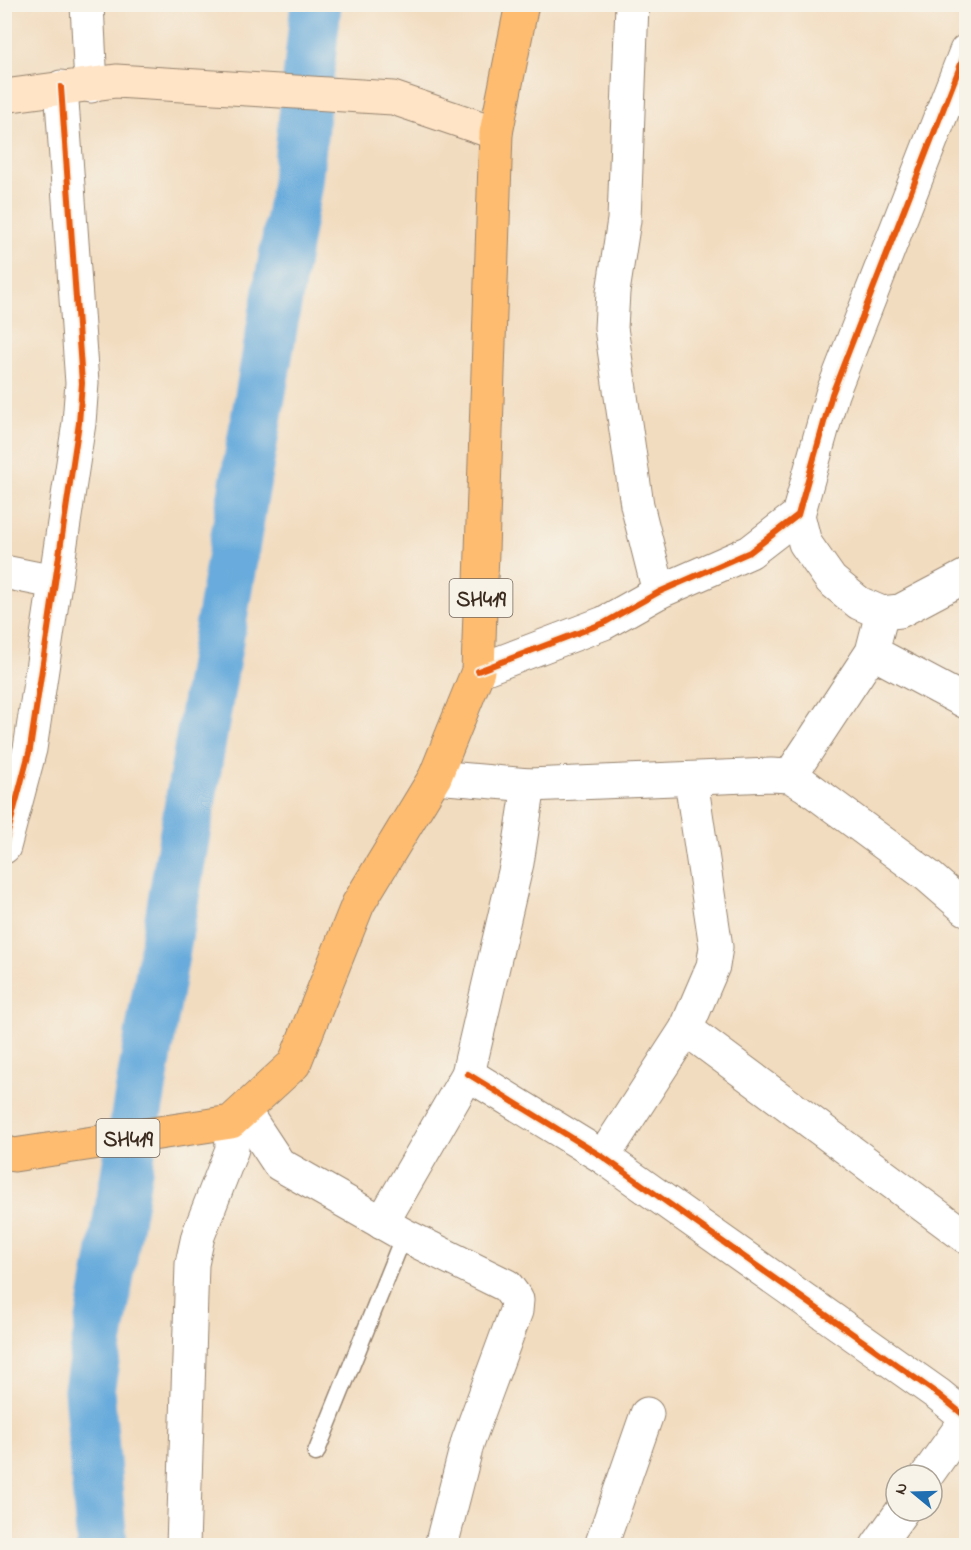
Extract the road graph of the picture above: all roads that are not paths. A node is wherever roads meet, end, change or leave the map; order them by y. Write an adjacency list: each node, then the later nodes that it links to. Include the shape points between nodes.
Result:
1 (87, 4): 5 (street)
2 (522, 4): 7 (main road, SH419)
3 (632, 4): 12 (street, via 624,220 611,328 637,505)
4 (966, 51): 8 (street, via 831,394)
5 (76, 86): 6 (street); 7 (street, via 116,81 393,98); 11 (street, via 82,383)
6 (4, 96)
7 (496, 133): 15 (main road, SH419)
8 (798, 515): 12 (street, via 750,552); 13 (street, via 805,543 831,580 859,603)
9 (4, 572): 11 (street)
10 (966, 576): 13 (street, via 900,611)
11 (54, 582): 21 (street, via 30,749)
12 (659, 592): 15 (street, via 604,623)
13 (882, 613): 14 (street)
14 (872, 652): 16 (street); 17 (street)
15 (478, 670): 18 (main road, SH419)
16 (966, 702)
17 (790, 776): 19 (street); 22 (street, via 928,876)
18 (435, 777): 20 (street); 25 (main road, SH419, via 358,904 294,1064)
19 (691, 780): 20 (street); 23 (street, via 716,947 713,966)
20 (529, 785): 24 (street, via 517,863)
21 (4, 847)
22 (966, 909)
23 (686, 1029): 27 (street); 29 (street)
24 (468, 1074): 27 (street); 28 (street)
25 (234, 1118): 26 (main road, SH419); 28 (street, via 279,1164); 35 (street, via 232,1149 198,1236 192,1264)
26 (16, 1153)
27 (603, 1157): 31 (street, via 939,1395)
28 (393, 1229): 32 (lane); 36 (street, via 507,1287 517,1300 468,1441)
29 (966, 1237)
30 (647, 1414): 37 (street)
31 (966, 1419): 33 (street)
32 (316, 1453)
33 (935, 1463)
34 (893, 1523): 38 (street)
35 (183, 1545)
36 (441, 1545)
37 (602, 1545)
38 (877, 1545)

